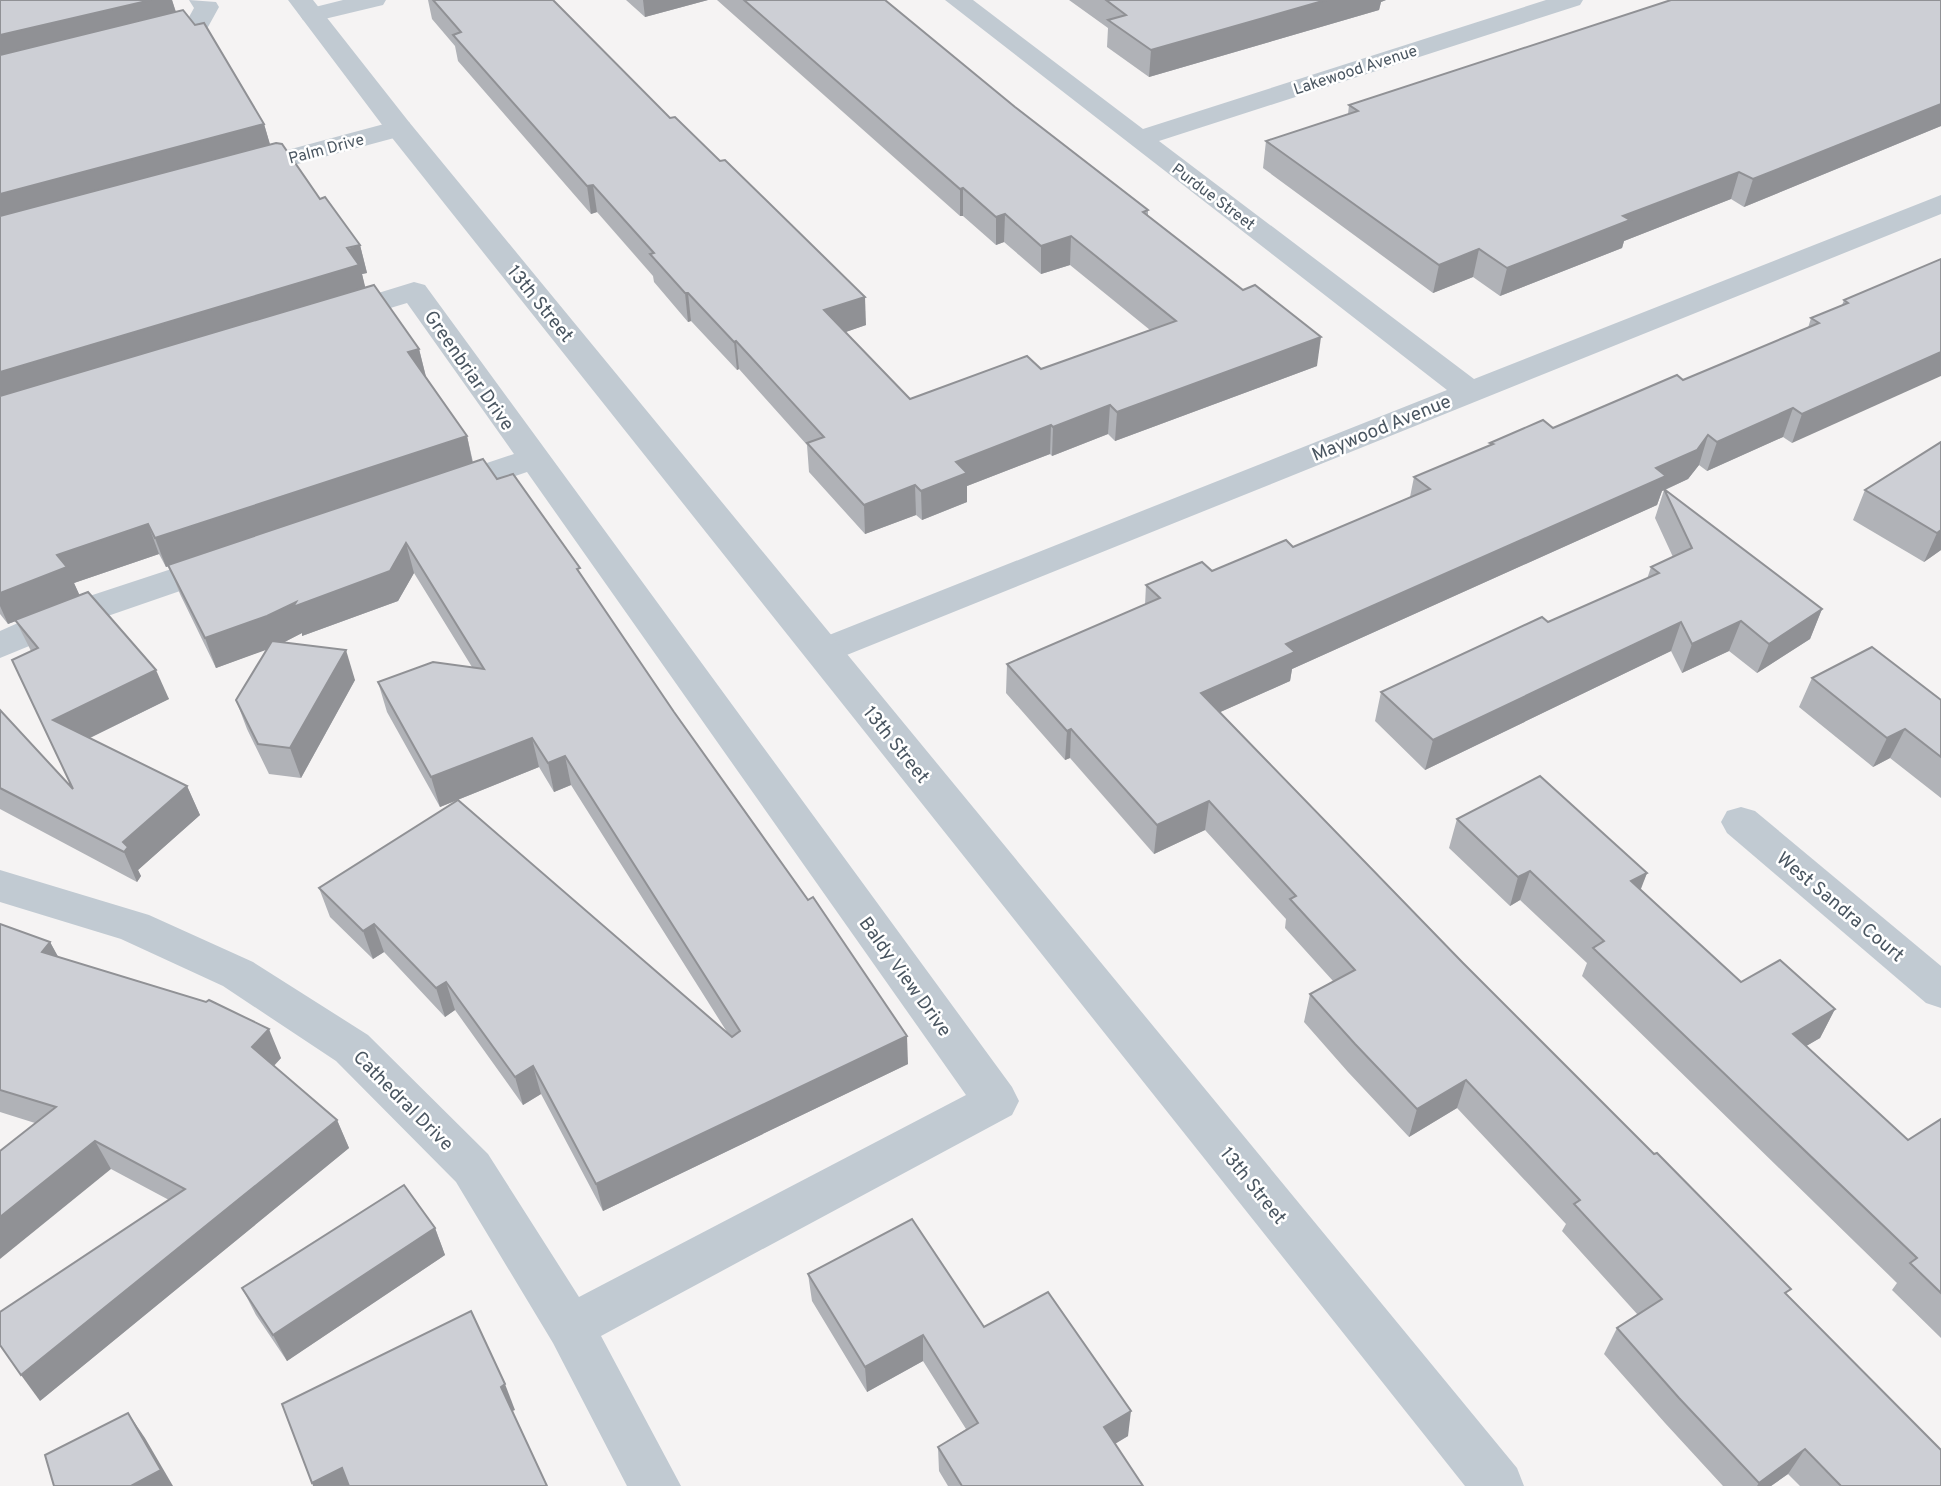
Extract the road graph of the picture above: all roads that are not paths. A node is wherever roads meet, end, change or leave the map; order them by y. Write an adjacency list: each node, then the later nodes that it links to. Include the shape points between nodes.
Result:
1 (201, 0): 6 (street, via 207,7 200,22)
2 (374, 0): 5 (street)
3 (957, 0): 8 (street, Purdue Street)
4 (1564, 1): 8 (street, Lakewood Avenue)
5 (306, 7): 7 (street, 13th Street)
6 (116, 46)
7 (394, 121): 9 (street, Palm Drive); 17 (street, 13th Street)
8 (1139, 139): 12 (street, Purdue Street)
9 (232, 164)
10 (1941, 204): 12 (street, Maywood Avenue)
11 (307, 324): 13 (street, Greenbriar Drive, via 414,291)
12 (1469, 392): 17 (street, Maywood Avenue)
13 (533, 459): 14 (street); 21 (street, Baldy View Drive, via 996,1101)
14 (415, 499)
15 (257, 552): 16 (street, via 60,619)
16 (0, 645)
17 (822, 652): 23 (street, 13th Street)
18 (1741, 822): 20 (street, West Sandra Court)
19 (0, 886): 21 (street, Cathedral Drive, via 134,927 215,963 352,1048 472,1168)
20 (1941, 991)
21 (570, 1327): 22 (street, Cathedral Drive)
22 (655, 1486)
23 (1498, 1486)

